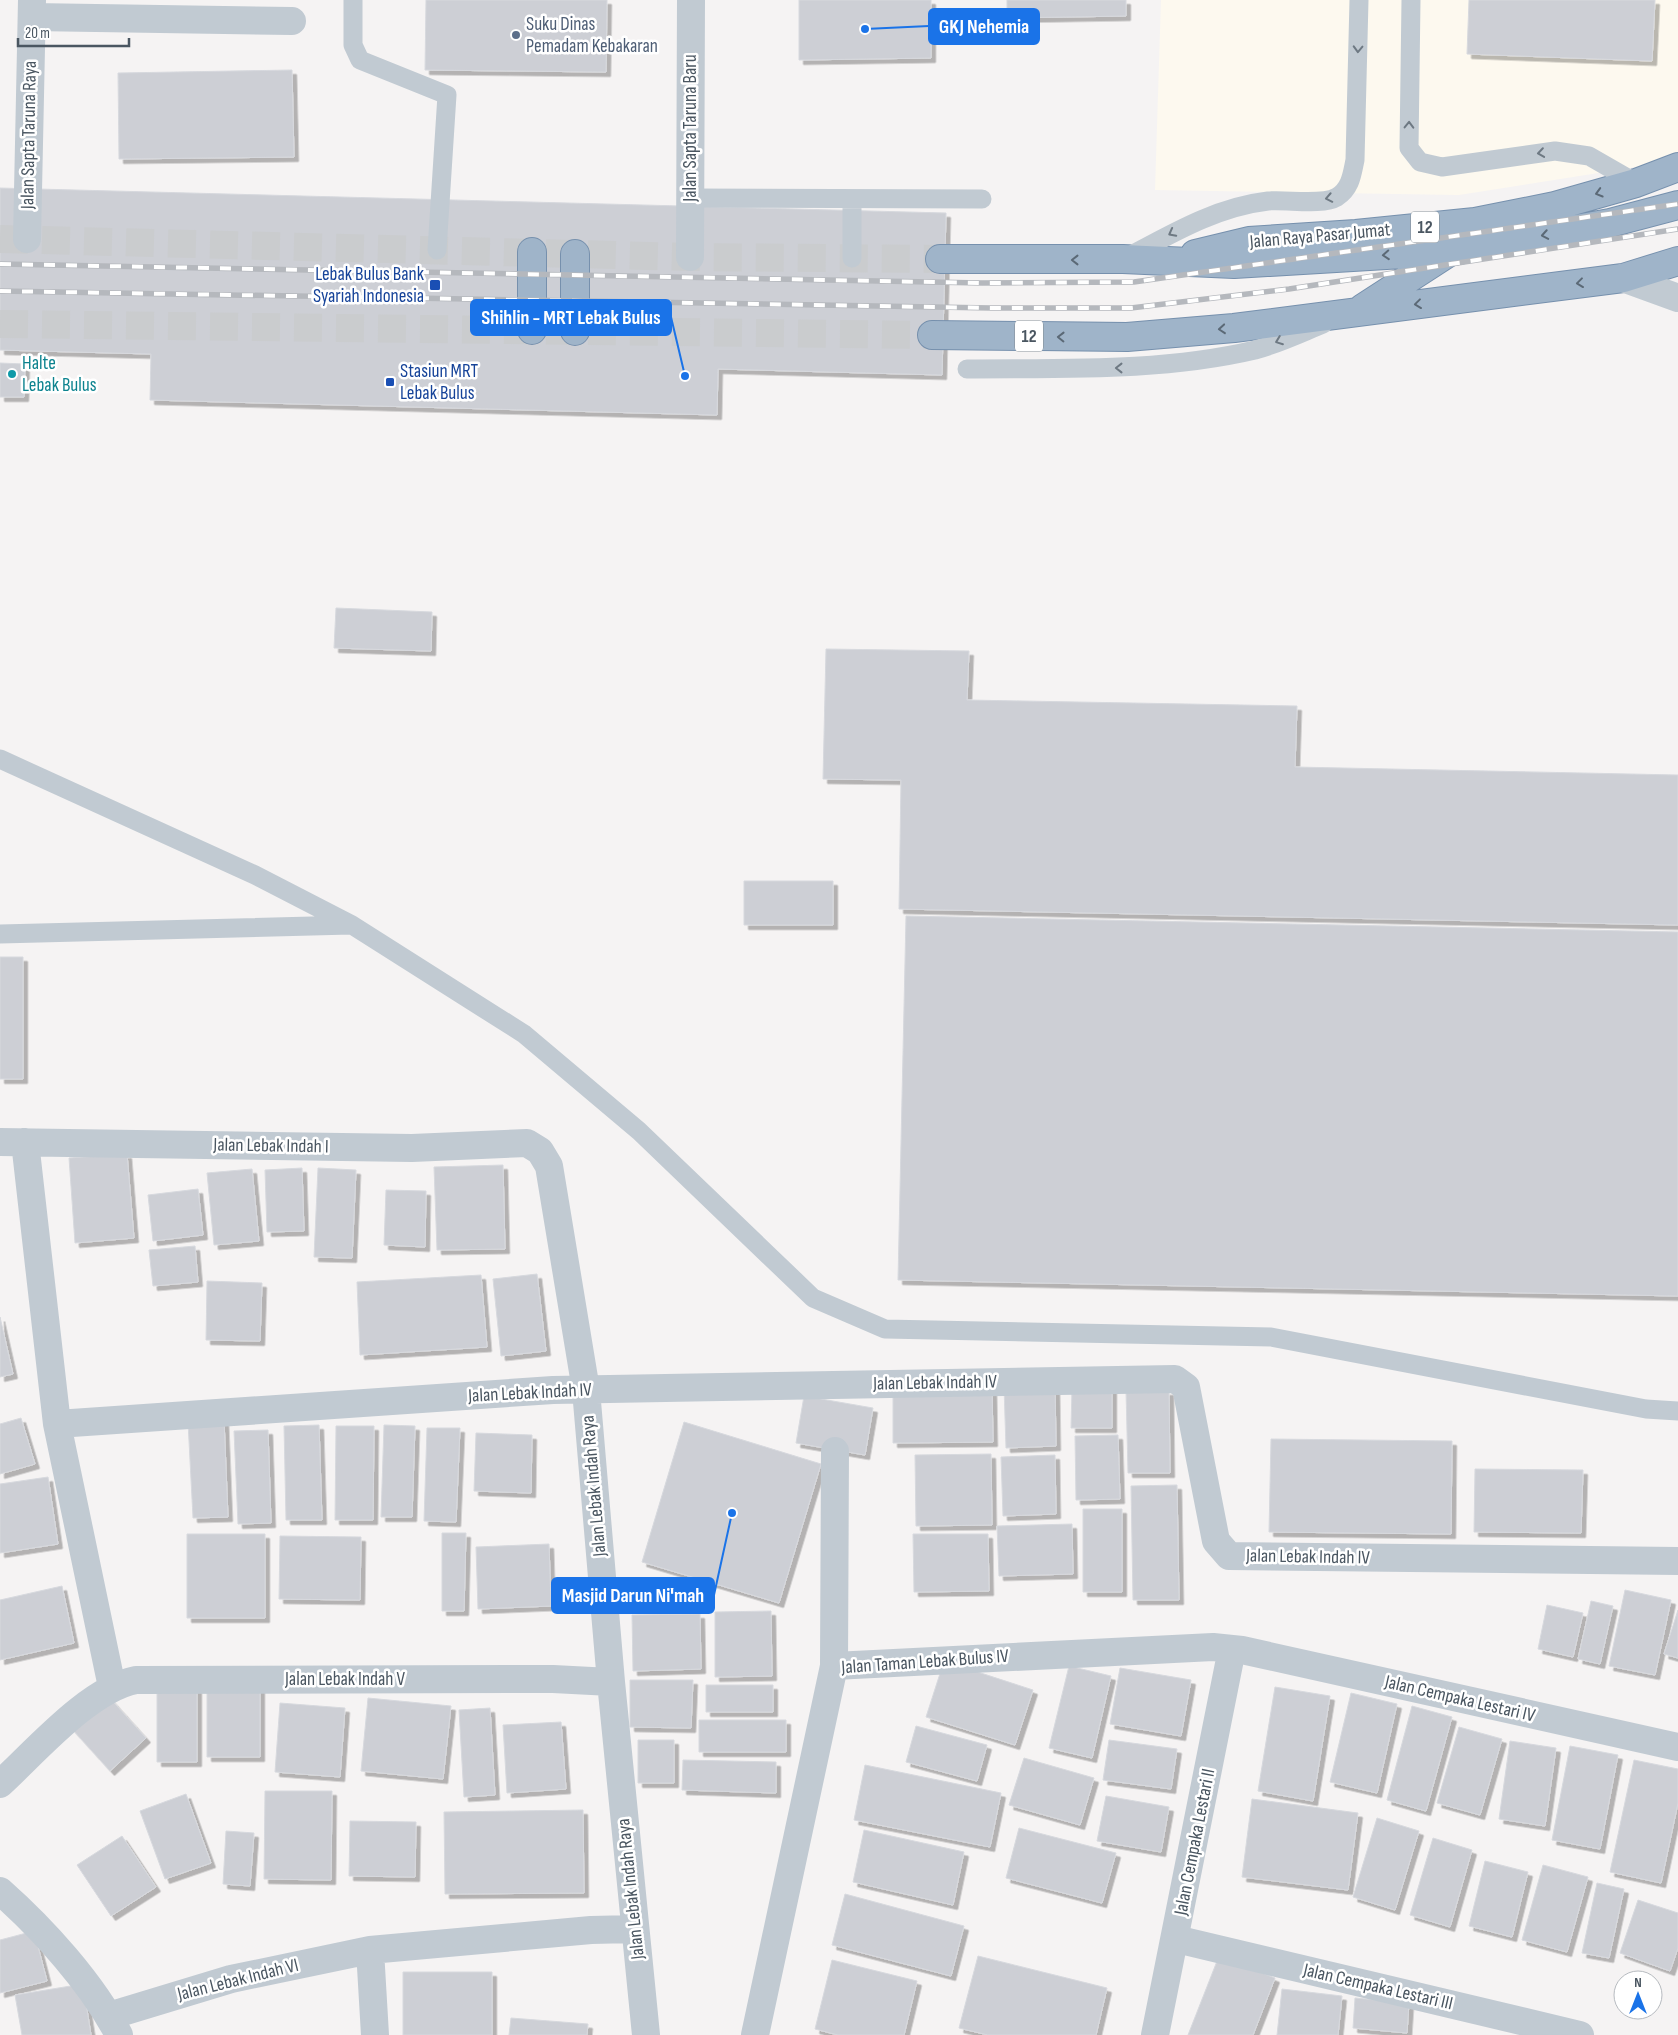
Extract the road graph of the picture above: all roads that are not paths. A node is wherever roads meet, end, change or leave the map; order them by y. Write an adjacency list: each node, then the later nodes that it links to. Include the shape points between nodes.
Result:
1 (354, 0): 14 (lane, via 353,45 360,60 447,95)
2 (691, 0): 9 (street, Jalan Sapta Taruna Baru)
3 (1359, 0): 21 (lane, one-way to 21, via 1355,160 1351,182 1337,197 1307,202 1269,201 1226,210 1188,225)
4 (1410, 0): 8 (lane, one-way to 4, via 1589,156 1556,151 1442,167 1420,162 1409,148)
5 (32, 9): 6 (street); 13 (street, Jalan Sapta Taruna Raya)
6 (292, 21)
7 (1678, 167): 8 (highway, Jalan Raya Pasar Jumat / 12)
8 (1636, 183): 22 (highway, Jalan Raya Pasar Jumat / 12, one-way to 22, via 1555,206 1475,222 1248,241)
9 (689, 198): 10 (lane); 18 (street, Jalan Sapta Taruna Baru)
10 (852, 199): 11 (lane); 19 (lane)
11 (982, 200)
12 (1678, 205): 15 (highway, Jalan Raya Pasar Jumat / 12, one-way to 15, via 1610,224)
13 (27, 240)
14 (437, 250)
15 (1452, 251): 22 (highway, Jalan Raya Pasar Jumat / 12, one-way to 22, via 1234,264); 26 (highway, Jalan Raya Pasar Jumat / 12)
16 (532, 252): 27 (highway)
17 (575, 254): 28 (highway)
18 (690, 257)
19 (852, 258)
20 (940, 259): 21 (highway, Jalan Raya Pasar Jumat / 12, one-way to 20)
21 (1123, 259): 22 (highway, Jalan Raya Pasar Jumat / 12)
22 (1166, 260)
23 (1678, 261): 24 (highway, Jalan Raya Pasar Jumat / 12)
24 (1623, 278): 25 (street); 26 (highway, Jalan Raya Pasar Jumat / 12, one-way to 26)
25 (1678, 298)
26 (1357, 312): 29 (highway, Jalan Raya Pasar Jumat / 12, one-way to 29, via 1234,328 1127,337); 30 (lane, one-way to 30, via 1257,349 1217,357 1133,368)
27 (532, 330)
28 (575, 331)
29 (932, 335)
30 (967, 369)
31 (0, 759): 32 (lane, via 255,875)
32 (352, 925): 33 (lane); 37 (lane, via 524,1034 639,1131 813,1298 886,1329 1271,1337 1646,1409)
33 (0, 934)
34 (12, 1142): 35 (street, Jalan Lebak Indah I, via 412,1148 527,1143); 38 (street)
35 (540, 1151): 36 (street, Jalan Lebak Indah Raya, via 549,1166)
36 (586, 1390): 38 (street, Jalan Lebak Indah IV); 40 (street, Jalan Lebak Indah IV, via 1175,1378 1186,1387 1216,1541 1229,1556); 43 (street, Jalan Lebak Indah Raya)
37 (1678, 1411)
38 (57, 1424): 44 (street)
39 (835, 1451): 42 (street)
40 (1678, 1561)
41 (1237, 1650): 42 (street, Jalan Taman Lebak Bulus IV, via 1213,1646); 45 (street, Jalan Cempaka Lestari IV); 49 (street, Jalan Cempaka Lestari II)
42 (834, 1666): 54 (street, Jalan Taman Lebak Bulus IV)
43 (610, 1682): 44 (street, Jalan Lebak Indah V, via 553,1679 136,1680); 48 (street, Jalan Lebak Indah Raya)
44 (112, 1687): 46 (street, Jalan Lebak Indah V, via 86,1704)
45 (1678, 1747)
46 (0, 1784)
47 (0, 1891): 51 (street, via 76,1972)
48 (634, 1929): 50 (street, Jalan Lebak Indah VI); 53 (street, Jalan Lebak Indah Raya)
49 (1176, 1938): 55 (street, Jalan Cempaka Lestari II); 56 (street, Jalan Cempaka Lestari III)
50 (370, 1950): 51 (street, Jalan Lebak Indah VI, via 231,1979); 52 (street)
51 (114, 2026)
52 (375, 2035)
53 (646, 2035)
54 (755, 2035)
55 (1155, 2035)
56 (1580, 2035)

